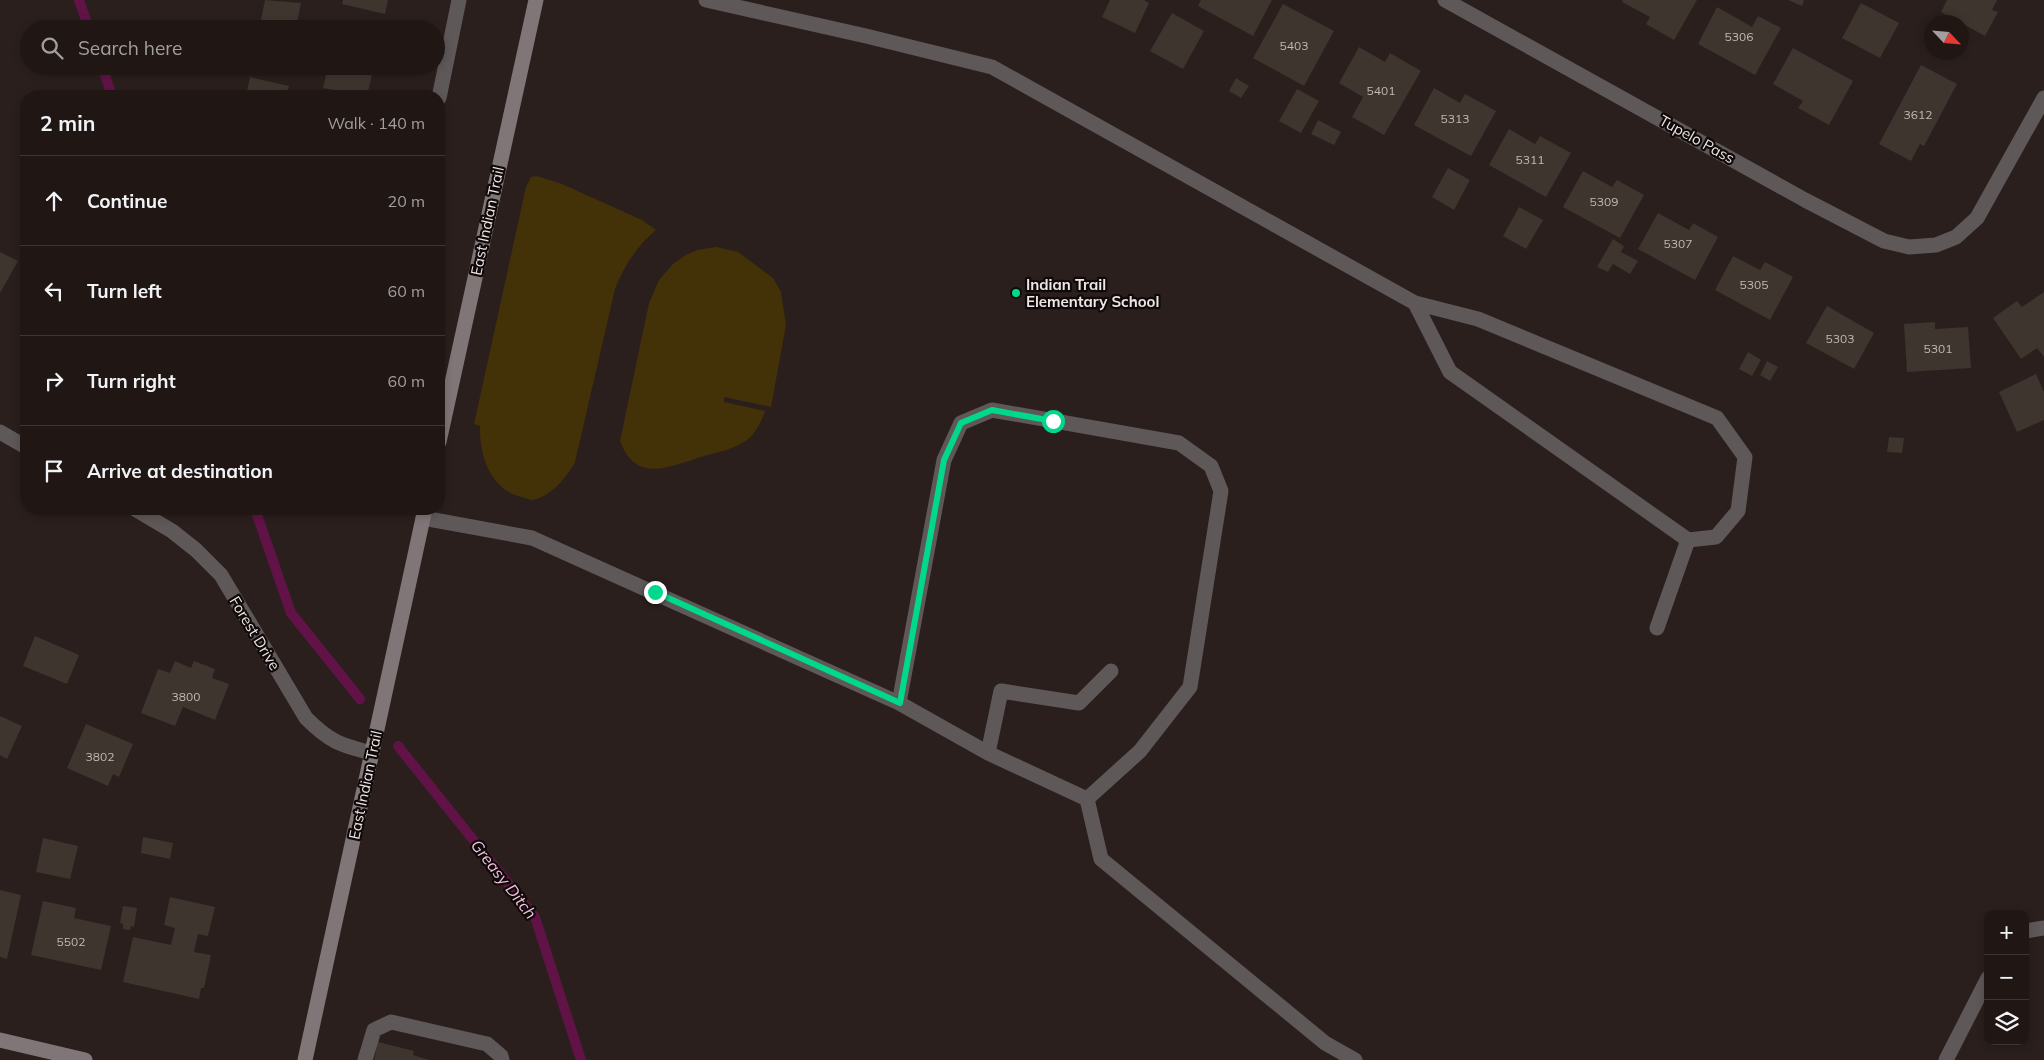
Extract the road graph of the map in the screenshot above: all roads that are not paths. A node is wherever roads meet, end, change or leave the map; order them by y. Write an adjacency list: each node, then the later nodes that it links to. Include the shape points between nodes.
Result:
1 (459, 0): 5 (street)
2 (536, 0): 10 (main road, East Indian Trail)
3 (706, 0): 9 (street, via 992,67)
4 (1445, 0): 8 (street, Tupelo Pass, via 1805,200 1884,241 1910,247 1936,245 1956,236 1978,218)
5 (445, 69)
6 (444, 75): 7 (street)
7 (441, 90)
8 (2044, 98)
9 (1415, 303): 16 (street, via 1450,372); 16 (street, via 1478,319 1718,418 1745,457 1738,511 1716,537)
10 (445, 415)
11 (0, 432): 12 (street)
12 (20, 444)
13 (144, 515): 20 (street, Forest Drive, via 190,545 221,575 306,718 339,745)
14 (424, 515): 20 (main road, East Indian Trail)
15 (428, 515): 19 (street, via 532,538)
16 (1688, 540): 17 (street)
17 (1657, 628)
18 (1111, 671): 21 (street, via 1079,703 1001,691)
19 (900, 703): 21 (street); 22 (street, via 944,460 961,423 992,410 1179,444 1211,466 1221,491 1190,686 1140,751)
20 (372, 753): 28 (main road, East Indian Trail)
21 (988, 753): 22 (street)
22 (1087, 799): 31 (street, via 1101,859 1325,1043)
23 (2044, 928): 24 (street)
24 (2029, 930)
25 (1984, 986): 32 (street)
26 (0, 1040): 27 (main road)
27 (85, 1060)
28 (305, 1060)
29 (365, 1060): 30 (street, via 374,1030 391,1022 487,1044)
30 (502, 1060)
31 (1355, 1060)
32 (1946, 1060)

